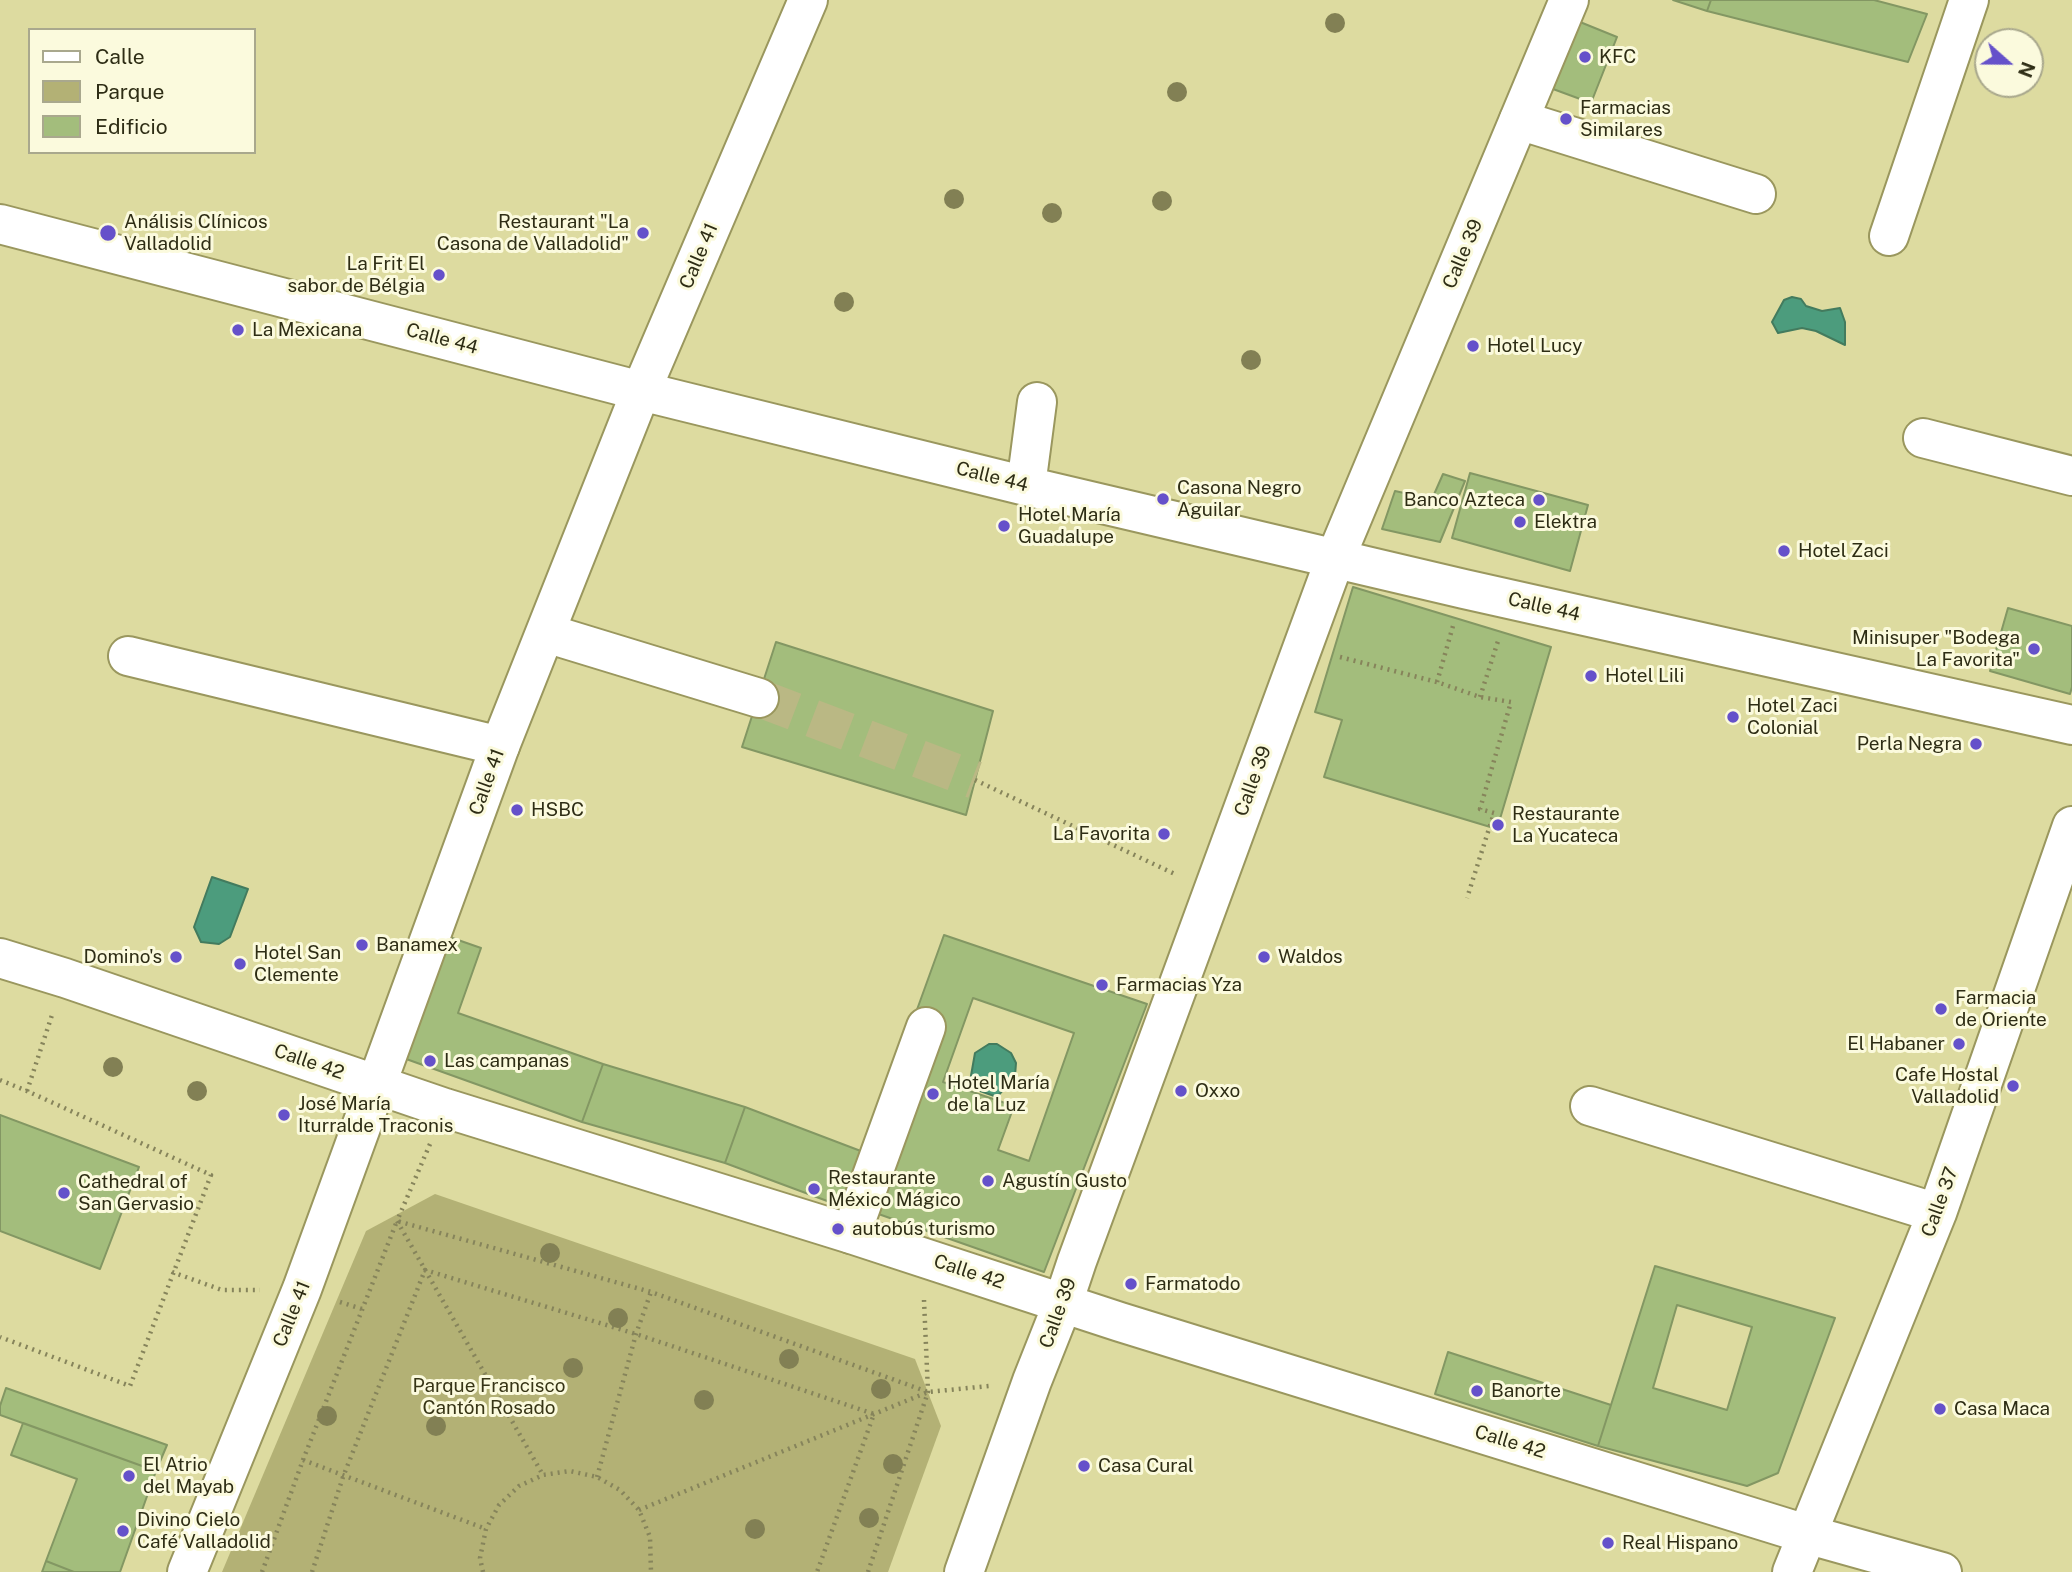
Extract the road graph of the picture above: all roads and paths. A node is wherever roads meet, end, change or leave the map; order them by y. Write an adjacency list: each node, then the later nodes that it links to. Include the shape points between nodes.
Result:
1 (808, 0): 8 (main road, Calle 41)
2 (1569, 0): 4 (main road, Calle 39)
3 (1969, 0): 7 (main road)
4 (1519, 120): 5 (main road); 13 (main road, Calle 39)
5 (1756, 194)
6 (0, 224): 8 (main road, Calle 44)
7 (1889, 236)
8 (641, 391): 12 (main road, Calle 44); 16 (main road, Calle 41)
9 (1037, 402): 12 (main road)
10 (1923, 438): 11 (main road)
11 (2072, 476)
12 (1026, 486): 13 (main road, Calle 44)
13 (1335, 559): 14 (main road, Calle 44); 17 (main road, Calle 39)
14 (1464, 589): 15 (main road, Calle 44); 19 (path)
15 (1511, 600): 20 (path); 22 (main road, Calle 44)
16 (546, 633): 21 (main road); 23 (main road, Calle 41)
17 (1302, 648): 19 (path); 26 (main road, Calle 39)
18 (128, 656): 23 (main road)
19 (1437, 682): 20 (path)
20 (1480, 697): 27 (path, via 1511,702 1480,809 1494,813)
21 (759, 698)
22 (2072, 725)
23 (500, 746): 32 (main road, Calle 41)
24 (975, 780): 26 (path)
25 (2072, 826): 36 (main road, Calle 37)
26 (1213, 891): 42 (main road, Calle 39)
27 (1467, 898)
28 (0, 958): 29 (main road, Calle 42)
29 (65, 978): 32 (main road, Calle 42); 33 (path)
30 (926, 1027): 38 (main road)
31 (0, 1080): 33 (path)
32 (377, 1086): 35 (main road, Calle 42); 55 (main road, Calle 41, via 302,1289)
33 (27, 1091): 44 (path, via 211,1175 130,1386)
34 (1590, 1106): 36 (main road)
35 (445, 1108): 37 (path); 38 (main road, Calle 42)
36 (1937, 1213): 54 (main road, Calle 37)
37 (397, 1221): 40 (path); 41 (path); 48 (path)
38 (851, 1234): 39 (main road, Calle 42)
39 (922, 1257): 42 (main road, Calle 42); 46 (path)
40 (425, 1270): 43 (path); 49 (path); 50 (path)
41 (651, 1292): 43 (path); 46 (path)
42 (1063, 1303): 45 (main road, Calle 39); 54 (main road, Calle 42)
43 (636, 1335): 47 (path); 51 (path)
44 (0, 1337)
45 (1032, 1381): 46 (path); 62 (main road, Calle 39)
46 (928, 1392): 47 (path); 61 (path)
47 (874, 1414): 52 (path); 60 (path)
48 (303, 1460): 50 (path); 56 (path)
49 (543, 1475): 51 (path, via 570,1471); 53 (path, via 519,1486 499,1505)
50 (343, 1476): 53 (path); 57 (path)
51 (597, 1477): 52 (path, via 620,1490)
52 (639, 1510): 59 (path, via 650,1537)
53 (486, 1530): 58 (path, via 480,1558)
54 (1806, 1534): 63 (main road, Calle 37); 64 (main road, Calle 42)
55 (187, 1572)
56 (262, 1572)
57 (312, 1572)
58 (483, 1572)
59 (651, 1572)
60 (817, 1572)
61 (868, 1572)
62 (964, 1572)
63 (1792, 1572)
64 (1942, 1572)

